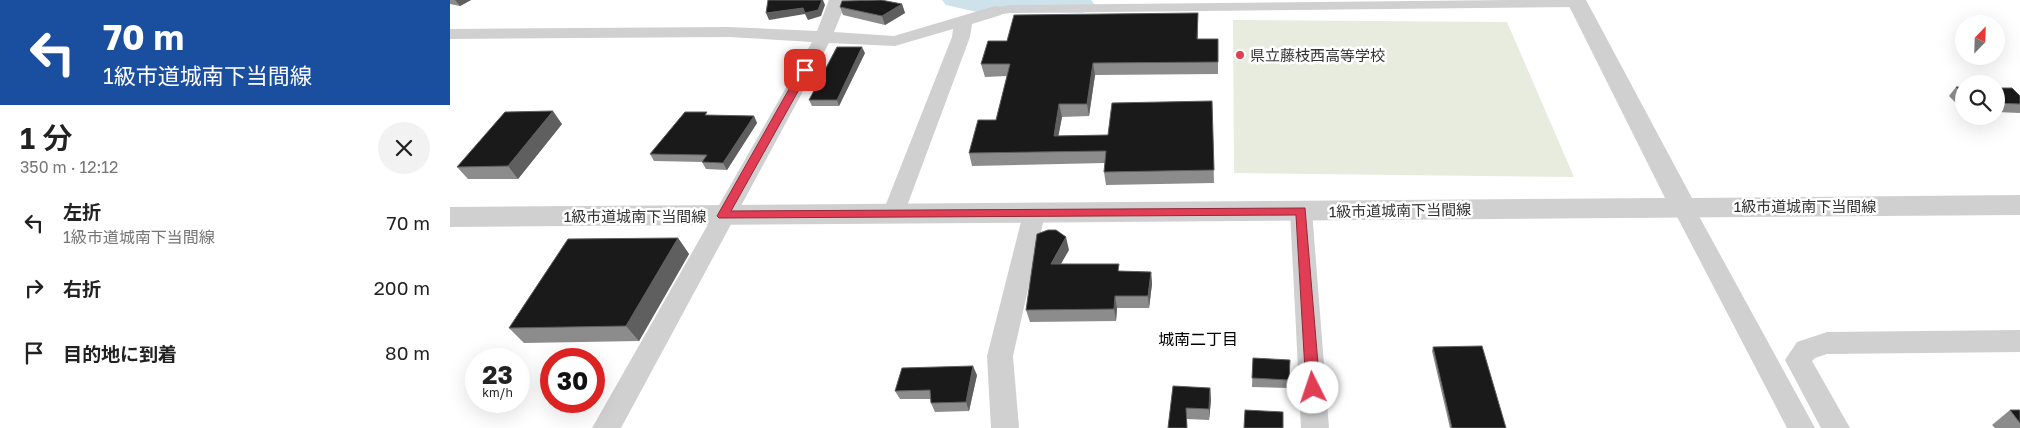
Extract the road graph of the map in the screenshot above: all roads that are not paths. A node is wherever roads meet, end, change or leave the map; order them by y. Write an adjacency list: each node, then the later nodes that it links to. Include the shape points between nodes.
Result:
1 (838, 0): 7 (street)
2 (1577, 2): 3 (street); 9 (street)
3 (1097, 4): 4 (street)
4 (995, 11): 5 (street)
5 (963, 22): 7 (street, via 895,41); 11 (street, via 961,38)
6 (450, 34): 7 (street, via 729,32)
7 (823, 38): 13 (street)
8 (2020, 205): 9 (street, 1級市道城南下当間線)
9 (1682, 206): 10 (street, 1級市道城南下当間線); 19 (street)
10 (1301, 211): 12 (street, 1級市道城南下当間線); 18 (street)
11 (893, 214): 12 (street, 1級市道城南下当間線); 13 (street, 1級市道城南下当間線)
12 (1034, 214): 17 (street, via 1000,356)
13 (723, 216): 14 (street, 1級市道城南下当間線); 16 (street)
14 (450, 217)
15 (2020, 341): 20 (street, via 1826,343 1806,350 1798,360)
16 (606, 428)
17 (1005, 428)
18 (1316, 428)
19 (1801, 428)
20 (1836, 428)

